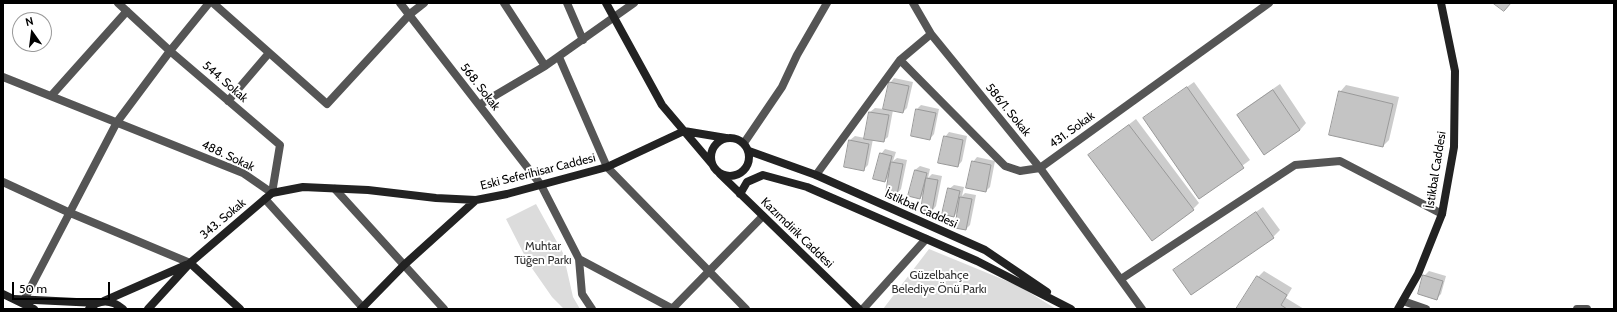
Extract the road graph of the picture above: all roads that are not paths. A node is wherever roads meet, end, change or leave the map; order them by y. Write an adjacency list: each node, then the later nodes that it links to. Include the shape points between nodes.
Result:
1 (118, 3): 14 (street, 544. Sokak)
2 (209, 3): 19 (street)
3 (213, 3): 20 (street)
4 (400, 3): 15 (street, 568. Sokak)
5 (424, 3): 15 (street)
6 (504, 3): 23 (street)
7 (567, 3): 18 (street)
8 (606, 3): 16 (main road)
9 (634, 3): 16 (street)
10 (827, 3): 31 (street, via 782,87)
11 (913, 3): 17 (street, 586/1. Sokak)
12 (1269, 3): 35 (street, 431. Sokak)
13 (1441, 3): 48 (main road, İstikbal Caddesi, via 1456,71 1454,147)
14 (127, 11): 19 (street, 544. Sokak); 25 (street)
15 (410, 14): 20 (street, via 327,104); 27 (street, 568. Sokak)
16 (614, 19): 18 (street); 29 (main road, via 662,105)
17 (932, 34): 22 (street); 35 (street, 586/1. Sokak)
18 (584, 40): 21 (street)
19 (170, 51): 26 (street, 544. Sokak); 28 (street)
20 (269, 53): 26 (street)
21 (559, 57): 23 (street); 34 (street)
22 (900, 60): 35 (street, 431. Sokak, via 1005,166 1020,171); 39 (street)
23 (545, 66): 27 (street)
24 (3, 78): 25 (street, 488. Sokak)
25 (51, 96): 28 (street, 488. Sokak)
26 (228, 101): 43 (street, 544. Sokak, via 280,145)
27 (478, 104): 41 (street, 568. Sokak)
28 (117, 122): 43 (street, 488. Sokak, via 243,173); 47 (street)
29 (684, 132): 30 (main road); 33 (main road); 34 (main road, Eski Seferihisar Caddesi)
30 (726, 138): 31 (main road); 33 (main road, via 715,145 712,151)
31 (744, 143): 32 (main road)
32 (749, 151): 36 (main road, via 749,162); 39 (main road, İstikbal Caddesi)
33 (712, 164): 37 (main road)
34 (607, 167): 41 (main road, Eski Seferihisar Caddesi); 54 (street)
35 (1040, 168): 55 (street, 586/1. Sokak)
36 (745, 170): 37 (main road, via 732,177); 38 (main road)
37 (720, 174): 44 (main road, Kazımdirik Caddesi)
38 (763, 175): 44 (main road, via 747,182); 50 (main road, via 807,187)
39 (816, 175): 73 (main road, İstikbal Caddesi, via 985,250)
40 (3, 182): 47 (street)
41 (541, 185): 46 (main road, Eski Seferihisar Caddesi); 51 (street, 568. Sokak)
42 (335, 189): 43 (main road, via 303,188); 46 (main road); 53 (street)
43 (272, 193): 45 (main road, 343. Sokak)
44 (740, 194): 49 (main road, Kazımdirik Caddesi)
45 (265, 199): 52 (main road, 343. Sokak); 61 (street)
46 (476, 200): 53 (main road, Eski Seferihisar Caddesi)
47 (68, 212): 52 (street); 58 (street)
48 (1442, 214): 55 (street, via 1340,161 1295,165); 59 (main road, İstikbal Caddesi, via 1418,274)
49 (762, 217): 54 (street); 71 (main road, Kazımdirik Caddesi)
50 (926, 239): 72 (street); 73 (main road, via 977,261)
51 (579, 259): 68 (street, via 582,294); 69 (street)
52 (190, 263): 60 (main road); 65 (main road); 66 (main road)
53 (404, 265): 61 (main road, Eski Seferihisar Caddesi); 67 (street)
54 (710, 270): 69 (street); 70 (street)
55 (1121, 279): 74 (street, 586/1. Sokak)
56 (3, 294): 57 (main road)
57 (14, 299): 58 (main road); 62 (main road)
58 (24, 300): 60 (main road)
59 (1403, 301): 75 (main road, İstikbal Caddesi); 76 (street)
60 (100, 302): 63 (main road); 64 (main road, via 111,302)
61 (362, 308)
62 (34, 309)
63 (89, 309)
64 (123, 309)
65 (148, 309)
66 (240, 309)
67 (444, 309)
68 (592, 309)
69 (673, 309)
70 (746, 309)
71 (859, 309)
72 (863, 309)
73 (1072, 309)
74 (1142, 309)
75 (1398, 309)
76 (1426, 309)
77 (1577, 309): 78 (street)
78 (1586, 309)

